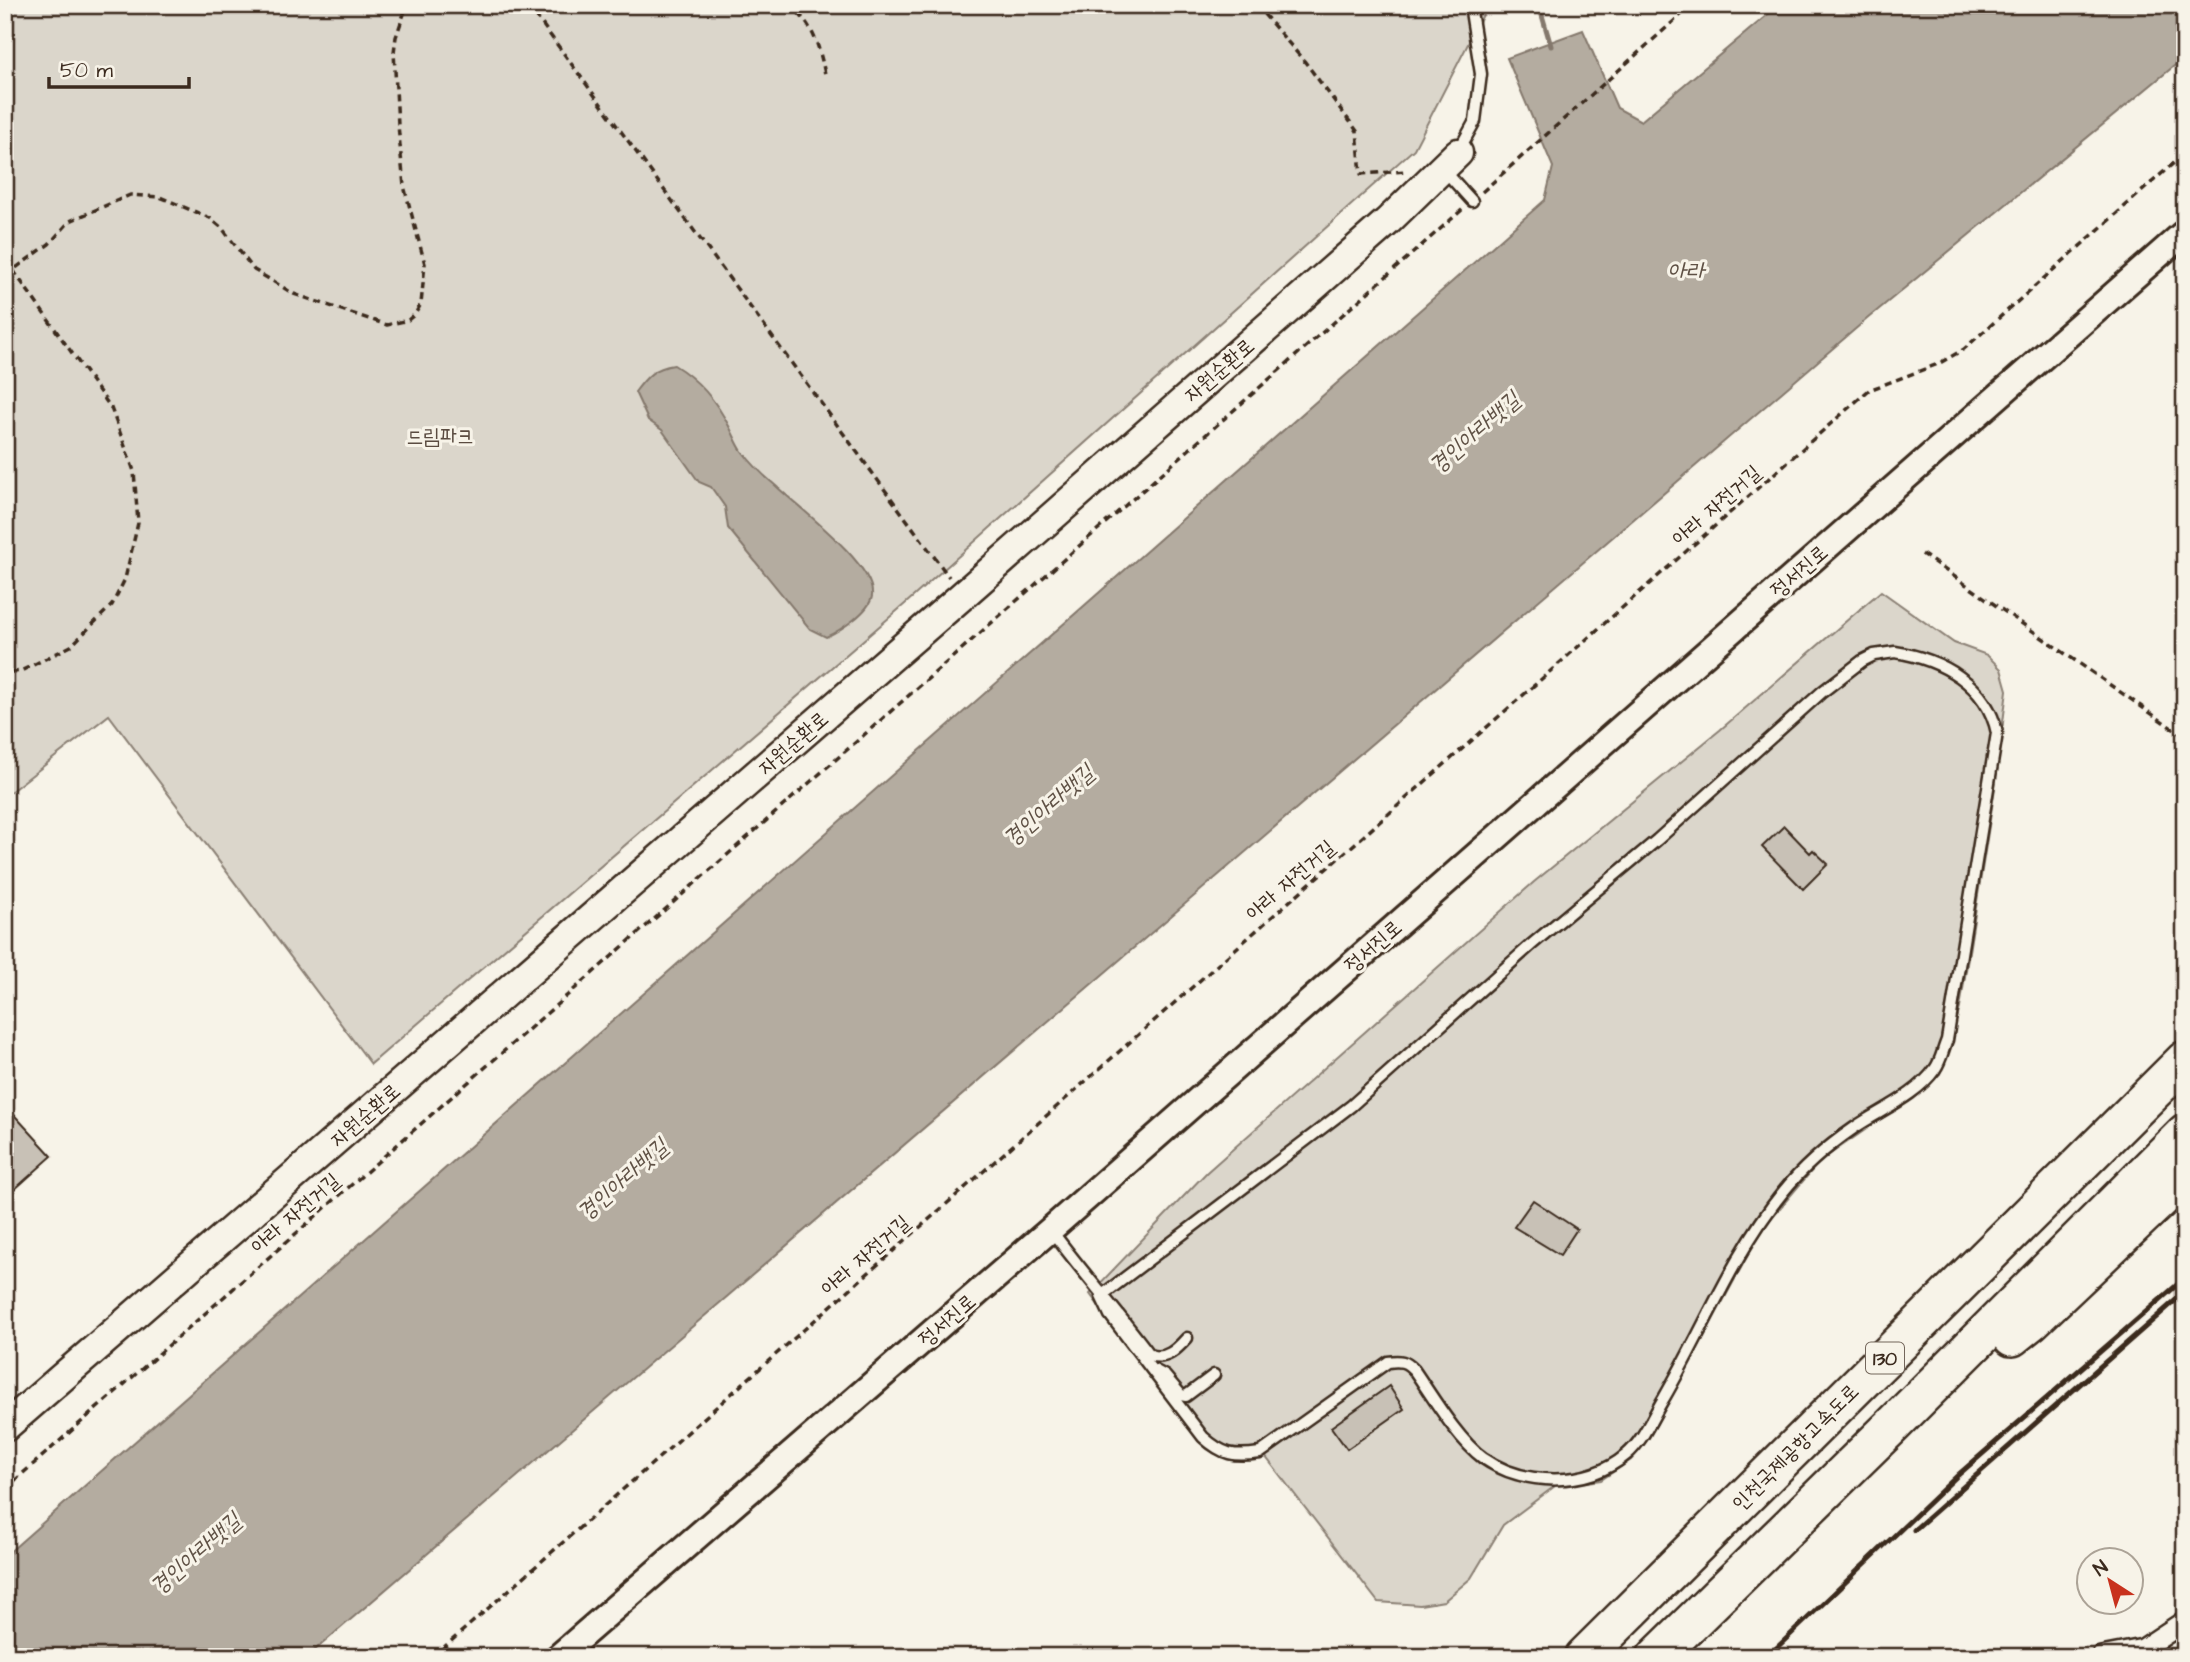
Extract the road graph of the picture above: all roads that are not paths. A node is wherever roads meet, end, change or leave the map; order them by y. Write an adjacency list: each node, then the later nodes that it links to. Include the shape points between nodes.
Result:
1 (1470, 5): 2 (lane, 자원순환로, via 1480,74 1475,121)
2 (1451, 161): 3 (lane); 15 (main road, 자원순환로, via 962,596)
3 (1472, 201)
4 (2185, 232): 8 (street, 정서진로)
5 (2185, 1060): 18 (highway, 인천국제공항고속도로 / 130)
6 (2185, 1133): 14 (highway, 130)
7 (2185, 1176): 14 (highway, via 2032,1321)
8 (1051, 1230): 9 (lane); 17 (street, 정서진로)
9 (1101, 1296): 11 (lane, via 1150,1355); 12 (lane, via 1110,1315); 12 (lane, via 1360,1099 1861,661 1895,652 1915,655 1950,669 1981,698 1997,733 1947,1040 1936,1069 1830,1146 1786,1188 1744,1246 1678,1374 1628,1454 1594,1473 1544,1480 1520,1476 1468,1445 1414,1370 1399,1360 1388,1362 1273,1445 1238,1456 1217,1450 1203,1437)
10 (1187, 1338): 11 (lane)
11 (1166, 1357): 12 (lane)
12 (1156, 1373): 13 (lane, via 1165,1376 1181,1395)
13 (1214, 1375)
14 (1893, 1425): 19 (highway, 130)
15 (5, 1427)
16 (2185, 1621): 20 (street, via 2143,1649)
17 (558, 1657)
18 (1584, 1657)
19 (1656, 1657)
20 (2101, 1657)

